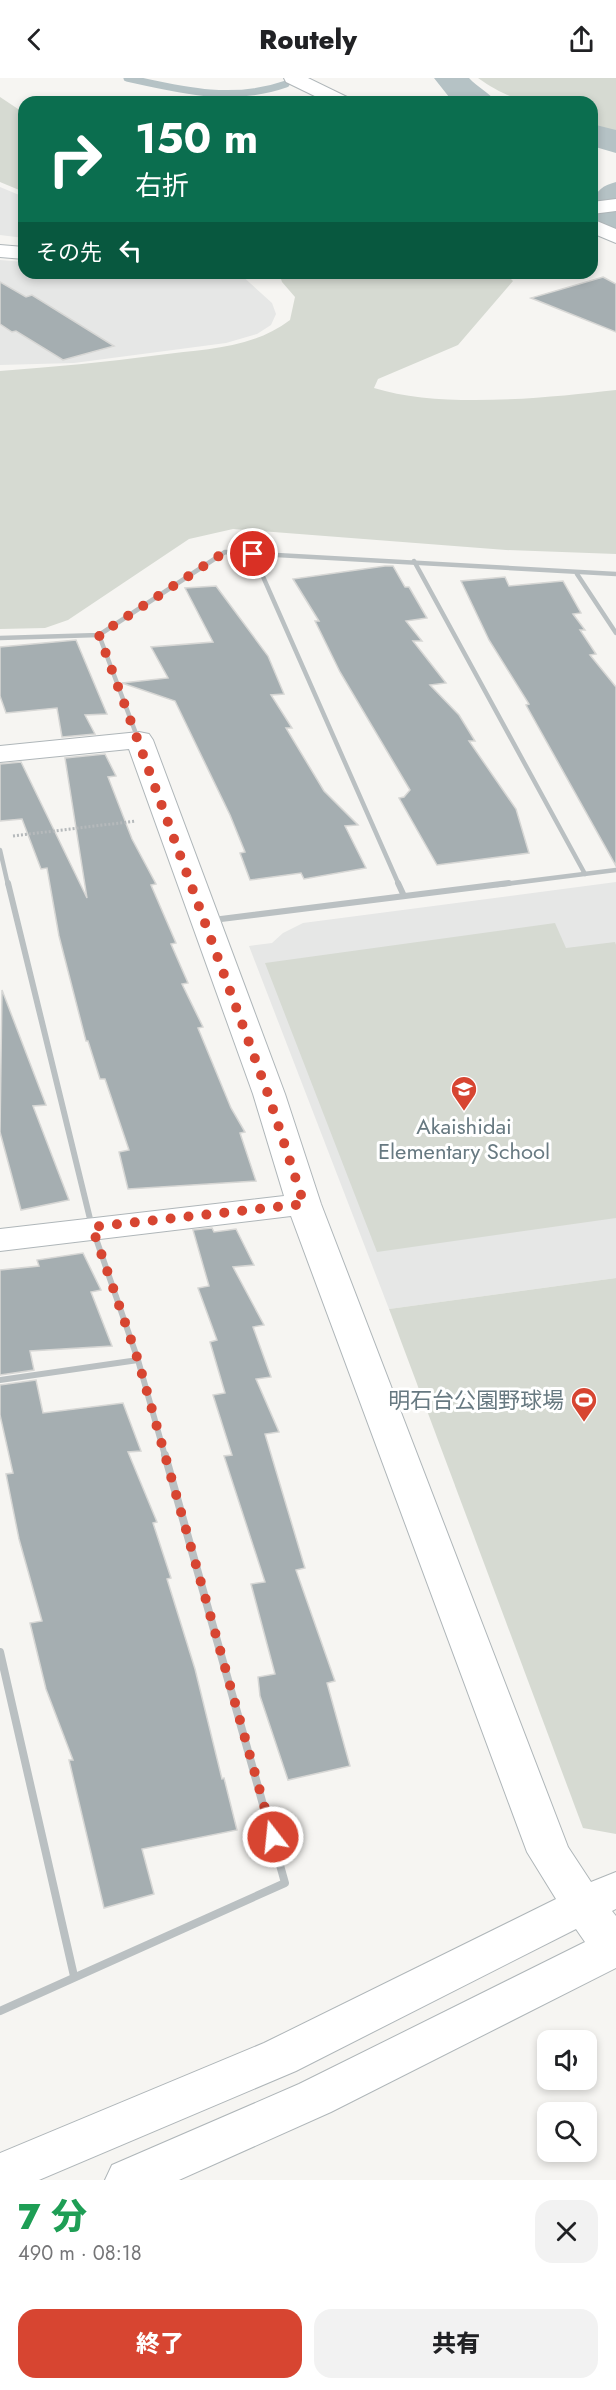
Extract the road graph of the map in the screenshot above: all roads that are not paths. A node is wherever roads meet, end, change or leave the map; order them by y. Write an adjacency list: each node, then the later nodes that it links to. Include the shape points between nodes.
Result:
1 (293, 78): 2 (street)
2 (330, 96)
3 (616, 205): 4 (street)
4 (598, 207)
5 (598, 228): 6 (street)
6 (616, 237)
7 (0, 250): 8 (street)
8 (18, 252)
9 (253, 554): 10 (street); 14 (street, via 225,552); 21 (street)
10 (414, 561): 11 (street); 20 (street)
11 (577, 574): 12 (street); 13 (street)
12 (616, 574)
13 (616, 633)
14 (99, 635): 15 (street); 16 (street)
15 (0, 638)
16 (139, 740): 17 (street); 22 (street)
17 (0, 754)
18 (0, 850): 24 (street)
19 (616, 870): 20 (street)
20 (585, 874): 21 (street)
21 (404, 896): 22 (street)
22 (204, 921): 23 (street)
23 (304, 1204): 24 (street); 29 (street, via 549,1852)
24 (92, 1227): 25 (street); 26 (street)
25 (0, 1240)
26 (138, 1360): 27 (street); 31 (street, via 285,1883)
27 (0, 1380)
28 (0, 1652): 31 (street)
29 (600, 1897): 30 (street); 33 (street, via 280,2057)
30 (616, 1947): 34 (street, via 315,2098)
31 (74, 1976): 32 (street)
32 (0, 2011)
33 (0, 2175)
34 (129, 2180)

